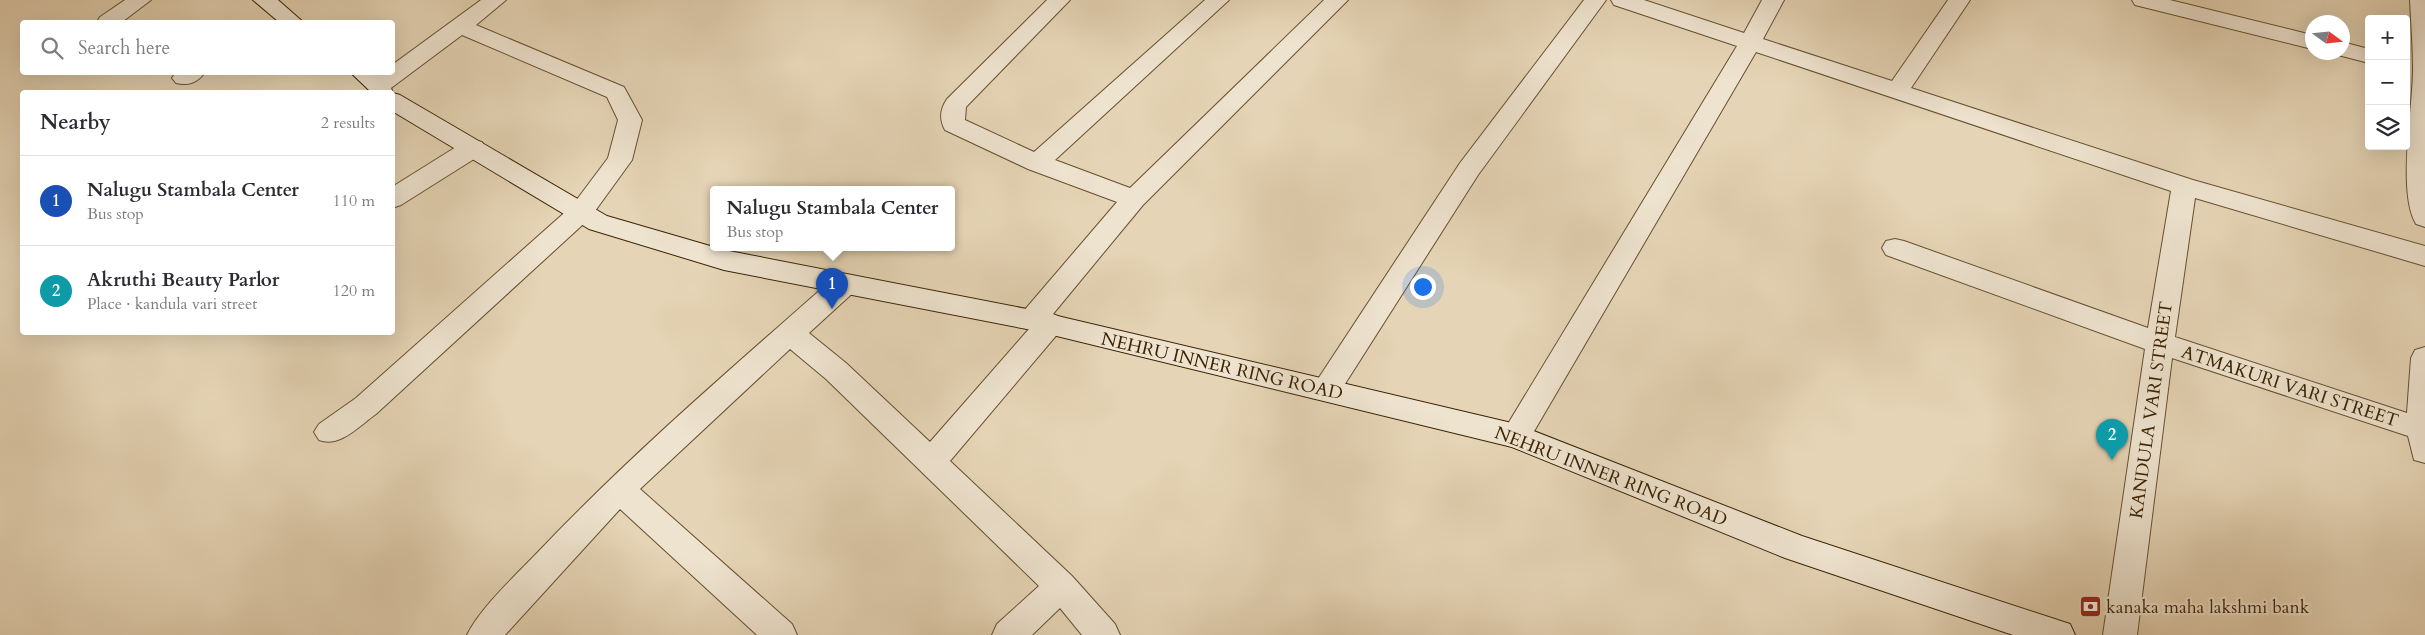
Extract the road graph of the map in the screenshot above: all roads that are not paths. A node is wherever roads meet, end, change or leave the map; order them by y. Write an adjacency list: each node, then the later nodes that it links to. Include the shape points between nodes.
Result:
1 (140, 0): 13 (street)
2 (264, 0): 14 (street)
3 (495, 0): 15 (street)
4 (1059, 0): 28 (street, via 956,104 952,114 954,124 966,131)
5 (1218, 0): 28 (street)
6 (1337, 0): 32 (street)
7 (1595, 0): 42 (street, via 1468,169)
8 (1622, 0): 17 (street)
9 (1773, 0): 17 (street)
10 (1959, 0): 25 (street)
11 (2143, 0): 16 (street)
12 (2421, 0): 21 (street)
13 (111, 20)
14 (286, 20)
15 (460, 26): 24 (street); 33 (street, via 616,92 630,120 620,160)
16 (2305, 40)
17 (1750, 43): 25 (street); 44 (street)
18 (2350, 51): 19 (street)
19 (2365, 55)
20 (2410, 66): 21 (street)
21 (2425, 69): 29 (street)
22 (364, 75): 23 (street, NEHRU INNER RING ROAD)
23 (382, 90)
24 (388, 90)
25 (1898, 90): 30 (street)
26 (395, 99): 27 (street, NEHRU INNER RING ROAD)
27 (473, 148): 31 (street); 33 (street, NEHRU INNER RING ROAD)
28 (1037, 162): 32 (street)
29 (2422, 184): 34 (street)
30 (2184, 186): 36 (street); 40 (street, KANDULA VARI STREET)
31 (395, 198)
32 (1134, 199): 38 (street)
33 (581, 212): 37 (street, NEHRU INNER RING ROAD, via 598,223 724,260); 43 (street, via 366,406)
34 (2425, 218)
35 (1895, 248): 40 (street, ATMAKURI VARI STREET)
36 (2425, 256)
37 (846, 284): 38 (street, NEHRU INNER RING ROAD); 39 (street)
38 (1041, 322): 42 (street, NEHRU INNER RING ROAD); 46 (street)
39 (790, 333): 46 (street); 47 (street, via 656,453)
40 (2160, 343): 45 (street, ATMAKURI VARI STREET); 54 (street, KANDULA VARI STREET)
41 (2425, 358): 45 (street)
42 (1326, 390): 44 (street, NEHRU INNER RING ROAD)
43 (329, 432)
44 (1516, 436): 53 (street, NEHRU INNER RING ROAD, via 1796,548)
45 (2423, 440)
46 (931, 462): 48 (street)
47 (620, 490): 49 (street, via 522,589); 50 (street)
48 (1061, 586): 51 (street); 52 (street)
49 (484, 635)
50 (780, 635)
51 (1009, 635)
52 (1103, 635)
53 (2058, 635)
54 (2120, 635)

